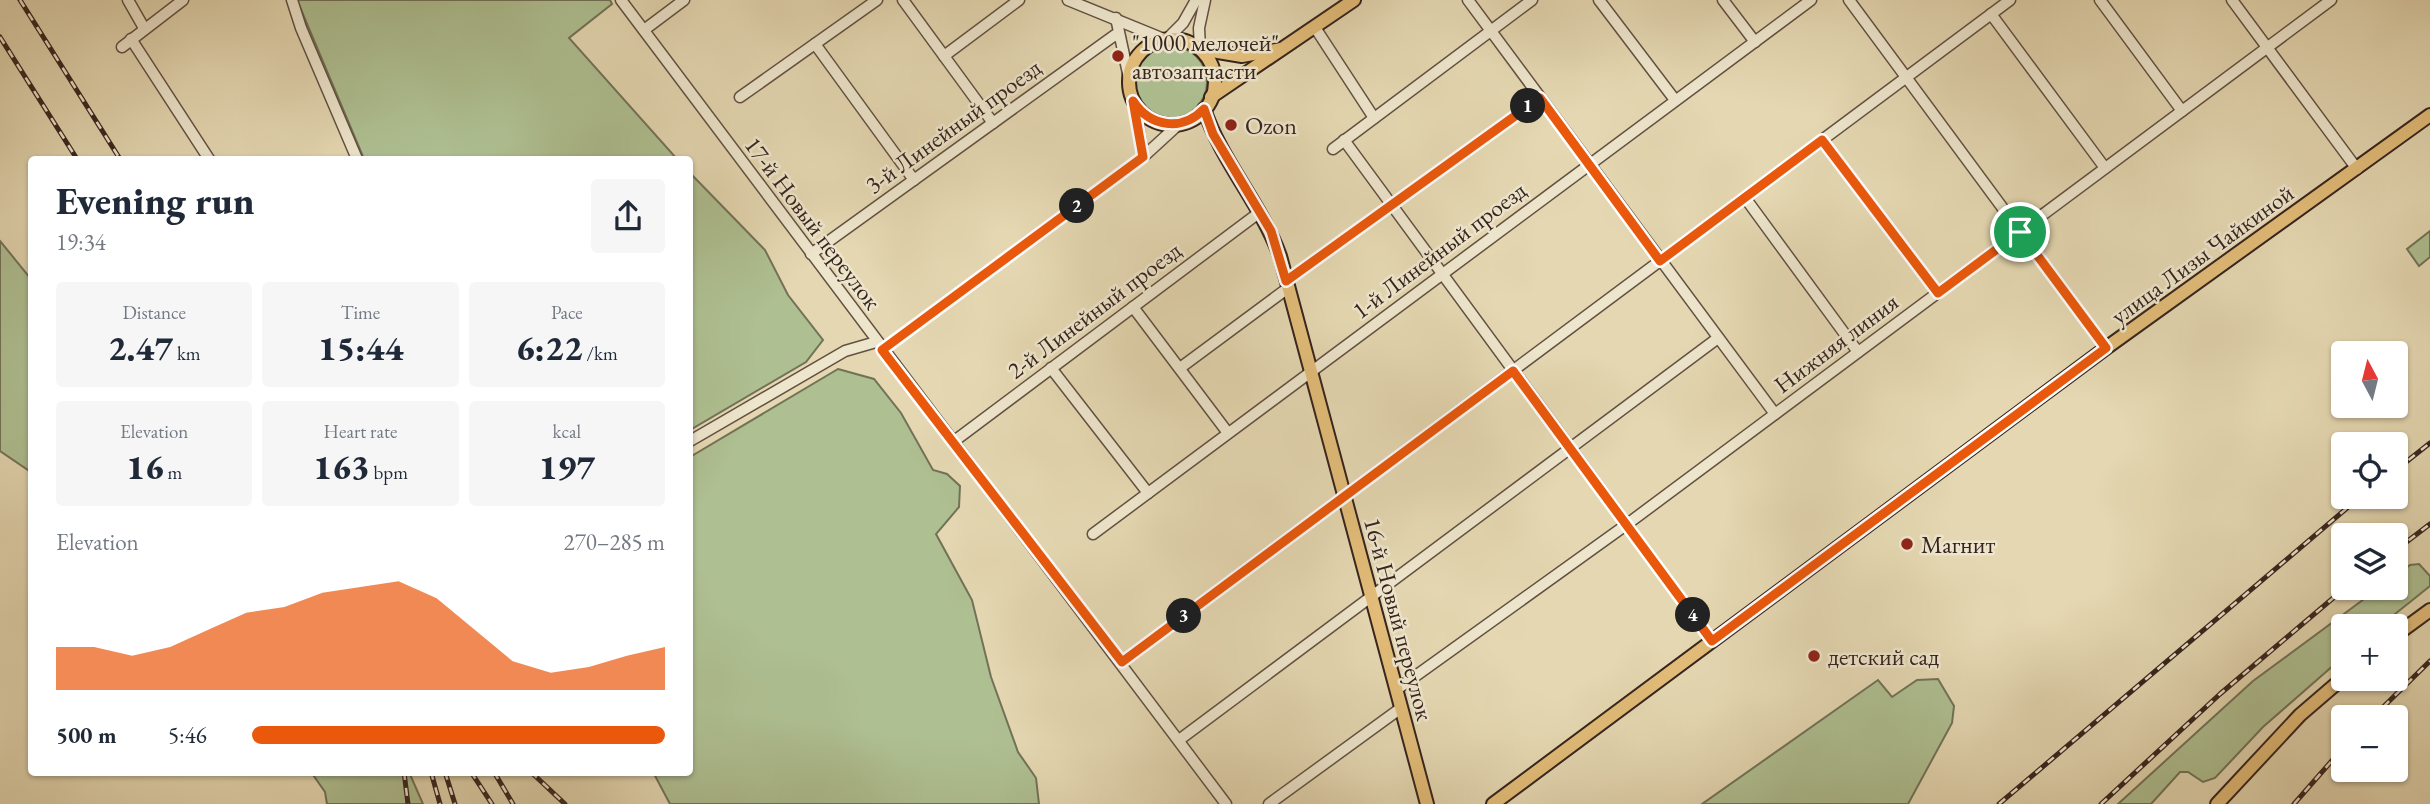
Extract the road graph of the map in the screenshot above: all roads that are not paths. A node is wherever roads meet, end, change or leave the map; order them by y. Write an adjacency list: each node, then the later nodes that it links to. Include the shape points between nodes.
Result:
1 (128, 0): 25 (street)
2 (183, 0): 25 (street)
3 (292, 0): 57 (street)
4 (621, 0): 27 (street, 17-й Новый переулок)
5 (684, 0): 27 (street)
6 (877, 0): 33 (street)
7 (903, 0): 38 (street)
8 (1019, 0): 38 (street)
9 (1068, 0): 24 (street)
10 (1196, 0): 31 (street)
11 (1205, 0): 37 (street)
12 (1354, 0): 26 (main road)
13 (1468, 0): 28 (street)
14 (1532, 0): 28 (street)
15 (1599, 0): 44 (street)
16 (1723, 0): 32 (street)
17 (1811, 0): 32 (street, 1-й Линейный проезд)
18 (1849, 0): 39 (street)
19 (2010, 0): 23 (street)
20 (2100, 0): 47 (street)
21 (2232, 0): 36 (street)
22 (2331, 0): 36 (street, Нижняя линия)
23 (1991, 14): 39 (street); 60 (street)
24 (1116, 18): 29 (street); 31 (street)
25 (144, 28): 30 (street)
26 (1316, 29): 35 (main road); 49 (street)
27 (644, 30): 67 (street, 17-й Новый переулок)
28 (1490, 32): 43 (street); 49 (street)
29 (1121, 38): 40 (street); 50 (street, 3-й Линейный проезд, via 1115,35)
30 (131, 39): 34 (street); 56 (street)
31 (1166, 40): 37 (main road, via 1180,40); 40 (main road, via 1141,52)
32 (1755, 42): 44 (street, 1-й Линейный проезд)
33 (815, 44): 41 (street); 62 (street)
34 (122, 47)
35 (1288, 47): 37 (main road, via 1242,56); 42 (main road)
36 (2267, 48): 47 (street, Нижняя линия); 61 (street)
37 (1200, 49): 42 (main road, via 1213,73)
38 (944, 56): 50 (street)
39 (1906, 77): 54 (street); 66 (street)
40 (1129, 78): 45 (main road)
41 (740, 97)
42 (1211, 97): 46 (main road)
43 (1540, 98): 59 (street); 64 (street)
44 (1675, 100): 59 (street, 1-й Линейный проезд)
45 (1133, 101): 51 (main road, via 1150,118); 58 (street)
46 (1204, 109): 51 (main road); 52 (main road, 16-й Новый переулок)
47 (2182, 111): 60 (street, Нижняя линия)
48 (2430, 115): 61 (main road, улица Лизы Чайкиной)
49 (1374, 118): 53 (street)
50 (993, 122): 62 (street, 3-й Линейный проезд)
51 (1181, 123): 52 (main road); 58 (street)
52 (1213, 134): 65 (main road, 16-й Новый переулок)
53 (1344, 140): 55 (street); 64 (street)
54 (1822, 140): 63 (street); 71 (street)
55 (1333, 149)
56 (207, 156)
57 (356, 156)
58 (1143, 157): 74 (street)
59 (1589, 164): 68 (street); 69 (street, 1-й Линейный проезд)
60 (2105, 168): 66 (street, Нижняя линия)
61 (2357, 169): 75 (main road, улица Лизы Чайкиной)
62 (914, 180): 67 (street, 3-й Линейный проезд)
63 (1746, 199): 68 (street); 76 (street)
64 (1392, 205): 69 (street); 70 (street)
65 (1260, 212): 70 (main road, 16-й Новый переулок, via 1271,231); 72 (street, 2-й Линейный проезд)
66 (2020, 232): 71 (street, Нижняя линия); 75 (street)
67 (811, 254): 74 (street, 17-й Новый переулок)
68 (1660, 261): 73 (street); 80 (street)
69 (1443, 275): 79 (street, 1-й Линейный проезд); 80 (street)
70 (1287, 284): 78 (street); 79 (main road, 16-й Новый переулок)
71 (1938, 293): 76 (street, Нижняя линия)
72 (1133, 307): 77 (street, 2-й Линейный проезд); 78 (street)
73 (1718, 338): 81 (street); 85 (street)
74 (879, 346): 83 (street, via 845,351); 84 (street, 17-й Новый переулок)
75 (2106, 348): 93 (main road, улица Лизы Чайкиной)
76 (1858, 352): 81 (street, Нижняя линия)
77 (1051, 368): 84 (street, 2-й Линейный проезд); 86 (street)
78 (1180, 369): 82 (street)
79 (1312, 370): 82 (street, 1-й Линейный проезд); 87 (main road, 16-й Новый переулок)
80 (1513, 371): 85 (street); 87 (street)
81 (1774, 414): 88 (street, Нижняя линия)
82 (1228, 433): 86 (street, 1-й Линейный проезд)
83 (693, 439)
84 (953, 442): 94 (street, 17-й Новый переулок)
85 (1570, 448): 88 (street); 90 (street)
86 (1148, 493): 89 (street, 1-й Линейный проезд)
87 (1345, 496): 90 (main road, 16-й Новый переулок); 94 (street)
88 (1626, 524): 93 (street); 96 (street, Нижняя линия)
89 (1093, 534)
90 (1372, 596): 96 (main road, 16-й Новый переулок); 98 (street)
91 (2430, 610): 92 (main road)
92 (2408, 626)
93 (1712, 641): 102 (main road, улица Лизы Чайкиной)
94 (1122, 662): 98 (street, 17-й Новый переулок)
95 (2331, 689): 103 (main road)
96 (1396, 690): 97 (main road, 16-й Новый переулок)
97 (1401, 708): 100 (street); 101 (main road, 16-й Новый переулок)
98 (1179, 740): 99 (street, 17-й Новый переулок)
99 (1226, 804)
100 (1269, 804)
101 (1427, 804)
102 (1493, 804)
103 (2217, 804)

